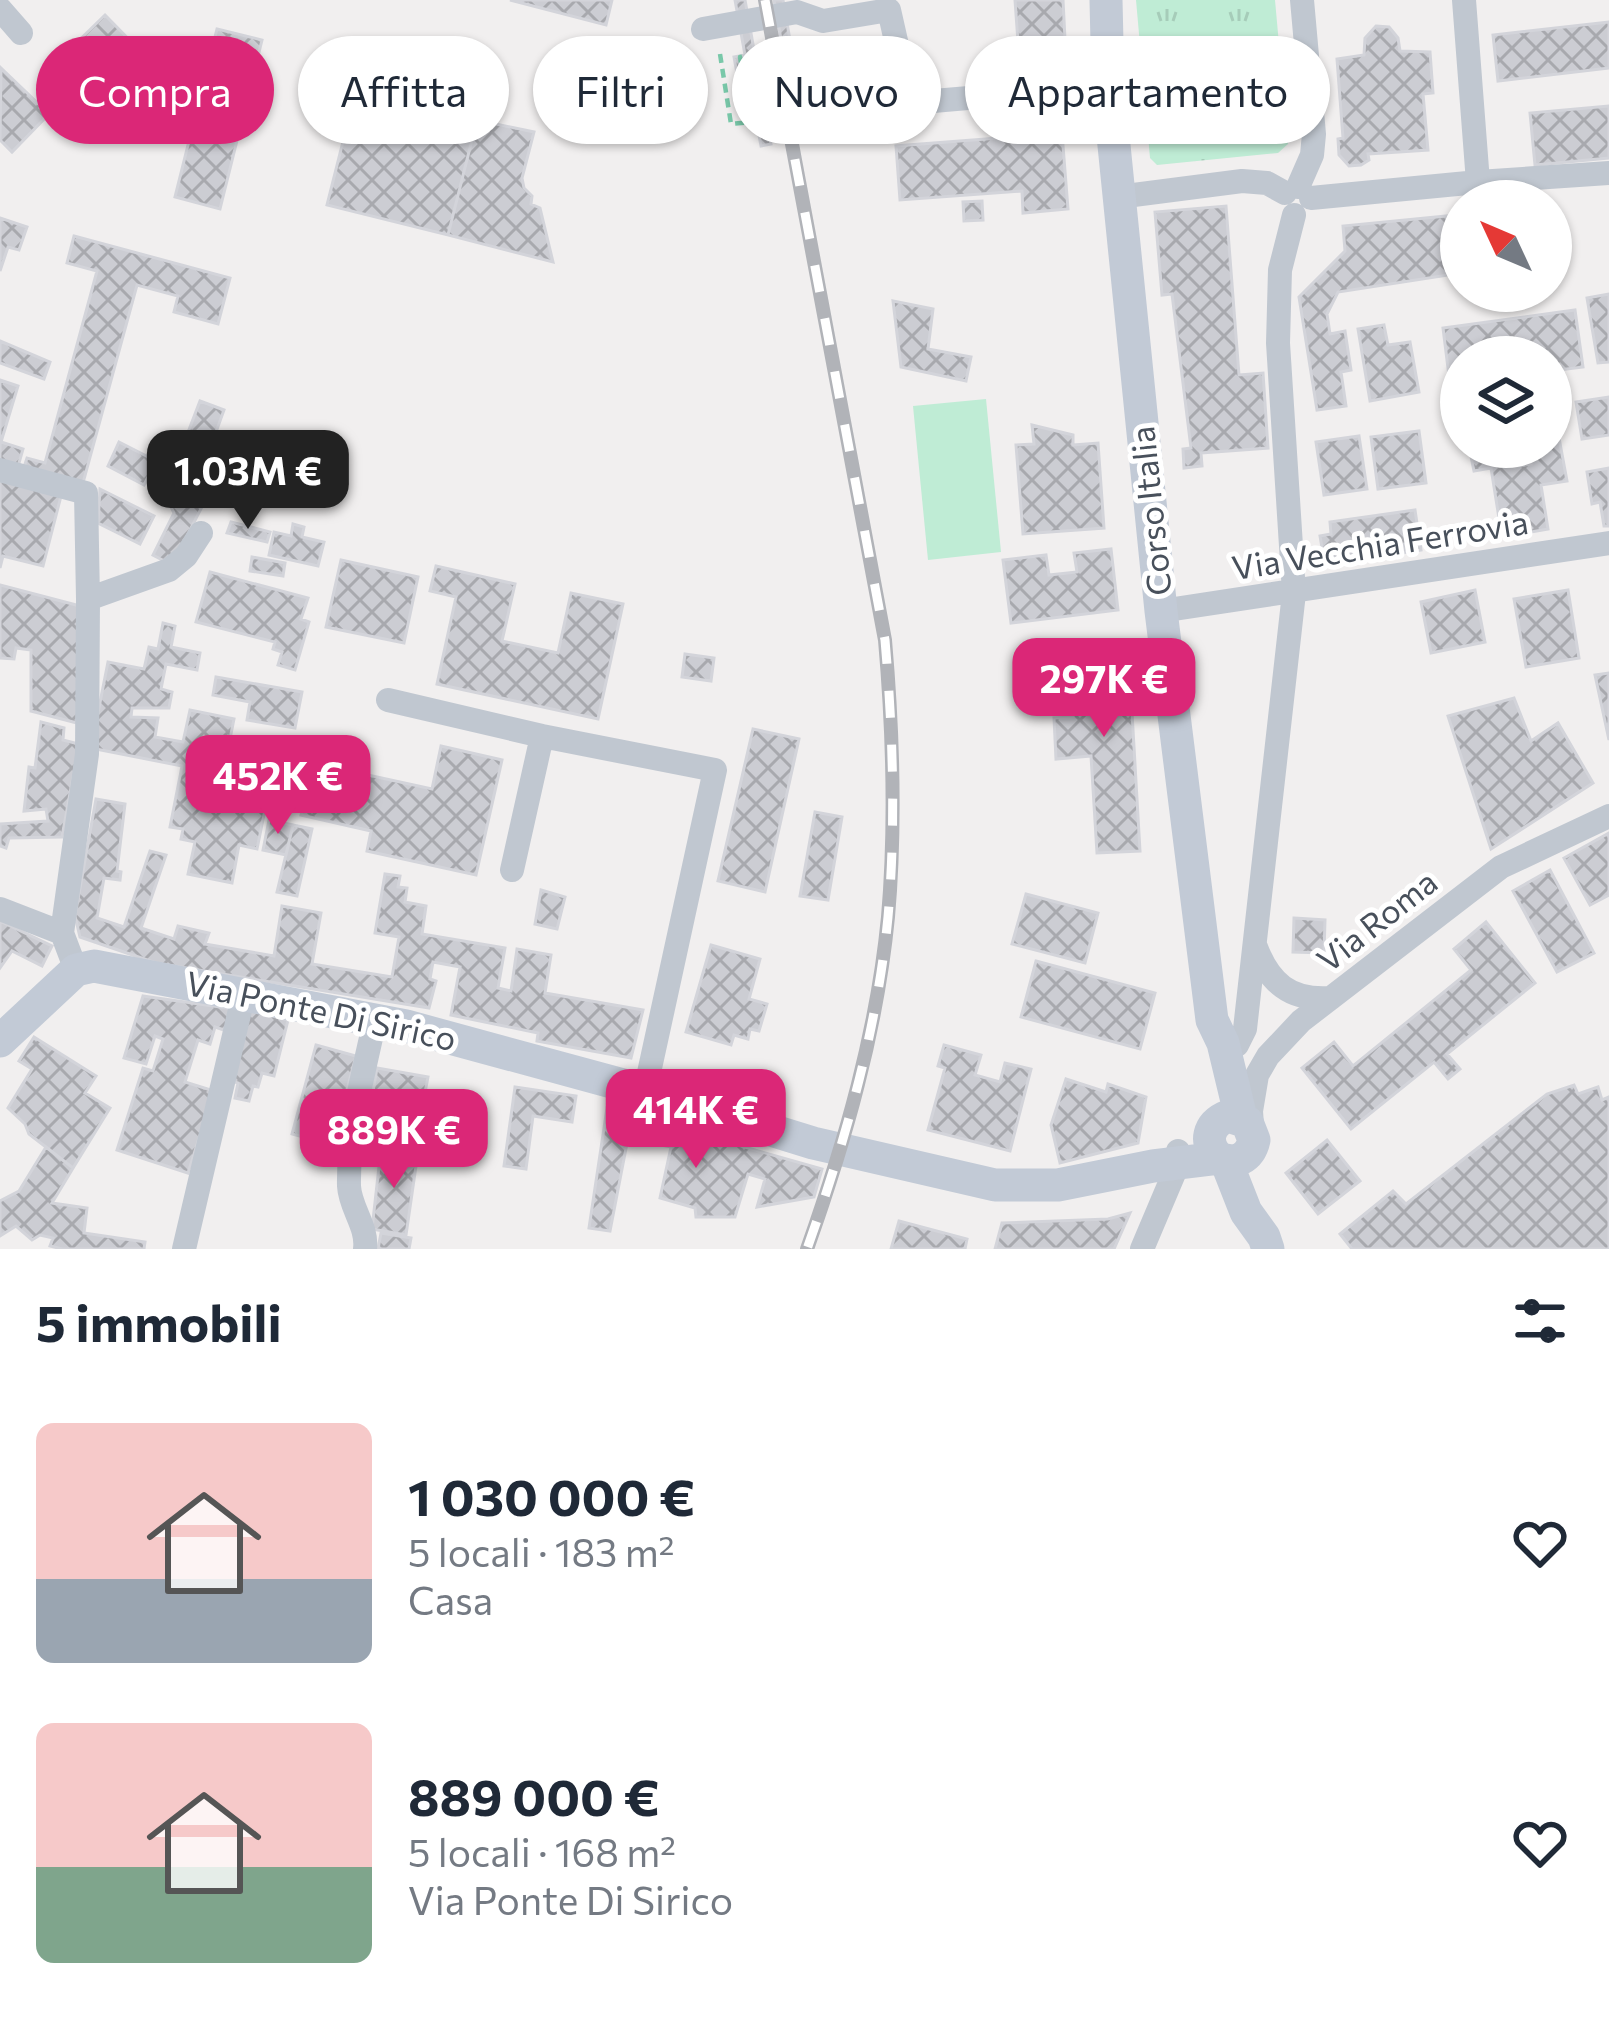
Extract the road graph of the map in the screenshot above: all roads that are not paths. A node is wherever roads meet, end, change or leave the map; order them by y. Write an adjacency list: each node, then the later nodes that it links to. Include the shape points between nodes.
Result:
1 (1106, 0): 7 (street, Corso Italia)
2 (1302, 0): 15 (street, via 1314,134)
3 (1464, 0): 11 (street)
4 (0, 9): 6 (street)
5 (709, 28): 8 (street, via 797,12 823,21 889,10 910,103)
6 (21, 33)
7 (1107, 36)
8 (965, 98)
9 (1113, 144): 14 (street, Corso Italia)
10 (1609, 173): 12 (street)
11 (1478, 180)
12 (1507, 180)
13 (1440, 185): 15 (street)
14 (1118, 197): 15 (street, via 1242,181); 21 (street, Corso Italia)
15 (1297, 198): 19 (street, via 1280,270 1278,343)
16 (0, 470): 20 (street, via 86,493)
17 (201, 533): 20 (street, via 169,570)
18 (1609, 543): 19 (street, Via Vecchia Ferrovia)
19 (1294, 593): 21 (street, Via Vecchia Ferrovia); 28 (street)
20 (88, 599): 27 (street, via 87,754)
21 (1162, 611): 33 (street, Corso Italia)
22 (388, 700): 23 (street)
23 (542, 736): 25 (street); 36 (street, via 715,770)
24 (1609, 816): 31 (street, Via Roma, via 1501,867)
25 (512, 870)
26 (0, 909): 27 (street)
27 (62, 933): 29 (street)
28 (1254, 943): 31 (street, via 1287,990); 33 (street, via 1245,1029)
29 (76, 970): 30 (street, Via Ponte Di Sirico, via 94,966); 34 (street)
30 (244, 994): 32 (street, Via Ponte Di Sirico); 40 (street)
31 (1331, 998): 35 (street, Via Roma)
32 (375, 1020): 36 (street, Via Ponte Di Sirico); 41 (street, via 349,1159)
33 (1220, 1038): 35 (street); 37 (street, Corso Italia)
34 (0, 1041)
35 (1280, 1042): 37 (street, Via Roma)
36 (645, 1091): 38 (street, Via Ponte Di Sirico, via 814,1143 995,1185 1058,1185)
37 (1231, 1140): 38 (street, Via Ponte Di Sirico); 39 (street, Corso Italia, via 1267,1222)
38 (1170, 1160): 42 (street)
39 (1266, 1243)
40 (184, 1249)
41 (365, 1249)
42 (1142, 1249)

